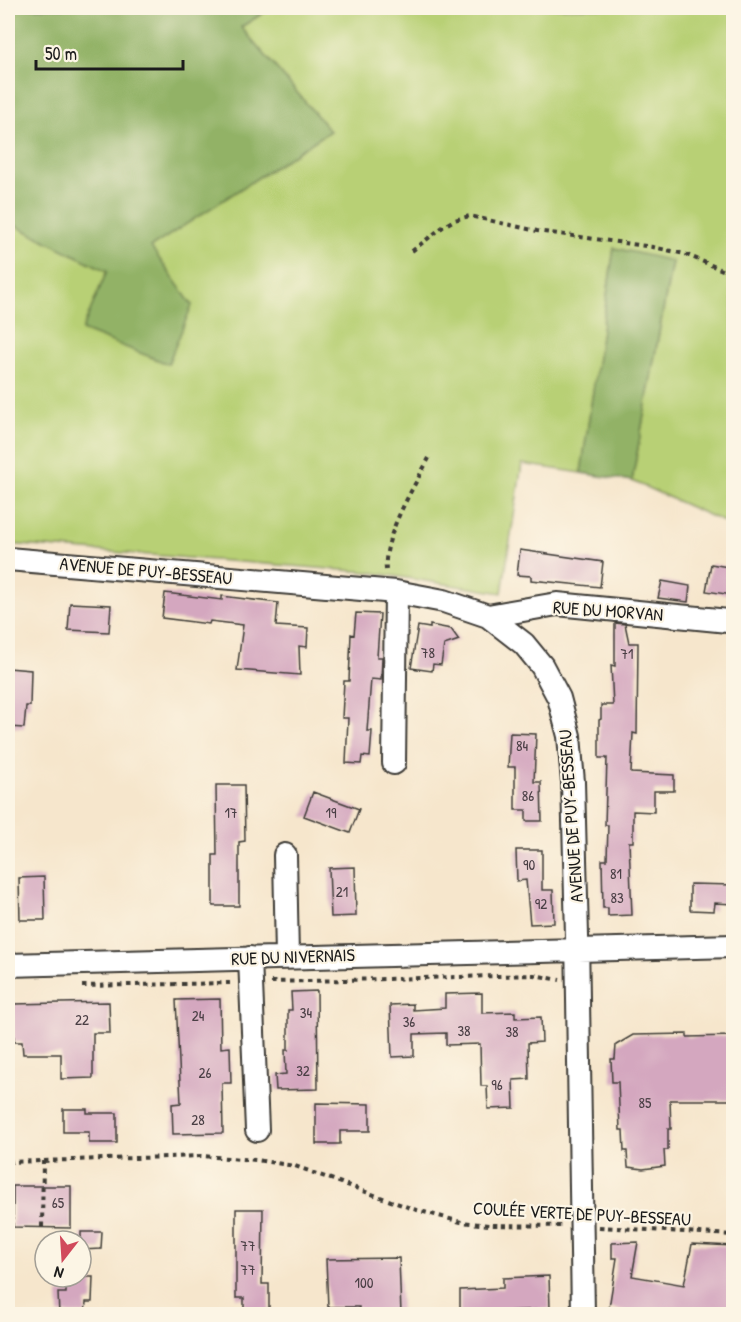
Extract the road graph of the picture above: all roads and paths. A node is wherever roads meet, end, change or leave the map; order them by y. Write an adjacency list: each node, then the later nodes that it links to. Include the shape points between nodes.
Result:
1 (412, 251): 2 (path, via 444,226 470,216 537,231 685,254)
2 (734, 275)
3 (429, 458): 5 (path, via 397,522 387,554 388,580)
4 (8, 559): 5 (street, AVENUE DE PUY-BESSEAU)
5 (396, 592): 6 (street, AVENUE DE PUY-BESSEAU, via 444,601); 8 (street)
6 (488, 616): 7 (street, RUE DU MORVAN, via 557,604); 11 (street, AVENUE DE PUY-BESSEAU, via 524,644 560,698 569,736 573,782)
7 (728, 621)
8 (394, 763)
9 (285, 855): 12 (street)
10 (734, 946): 11 (street, RUE DU NIVERNAIS)
11 (578, 950): 12 (street, RUE DU NIVERNAIS); 16 (street, AVENUE DE PUY-BESSEAU)
12 (287, 957): 13 (street, RUE DU NIVERNAIS)
13 (250, 958): 14 (street, RUE DU NIVERNAIS); 15 (street)
14 (8, 965)
15 (251, 982): 16 (path, via 534,975); 17 (path); 18 (street)
16 (578, 983): 22 (street, AVENUE DE PUY-BESSEAU)
17 (77, 986)
18 (257, 1130)
19 (9, 1131): 21 (path)
20 (43, 1161): 21 (path, COULÉE VERTE DE PUY-BESSEAU); 22 (path, COULÉE VERTE DE PUY-BESSEAU, via 201,1156 256,1160 295,1166 460,1222); 23 (path)
21 (9, 1162)
22 (583, 1226): 24 (path, COULÉE VERTE DE PUY-BESSEAU); 25 (street, AVENUE DE PUY-BESSEAU)
23 (42, 1227)
24 (734, 1235)
25 (584, 1314)

